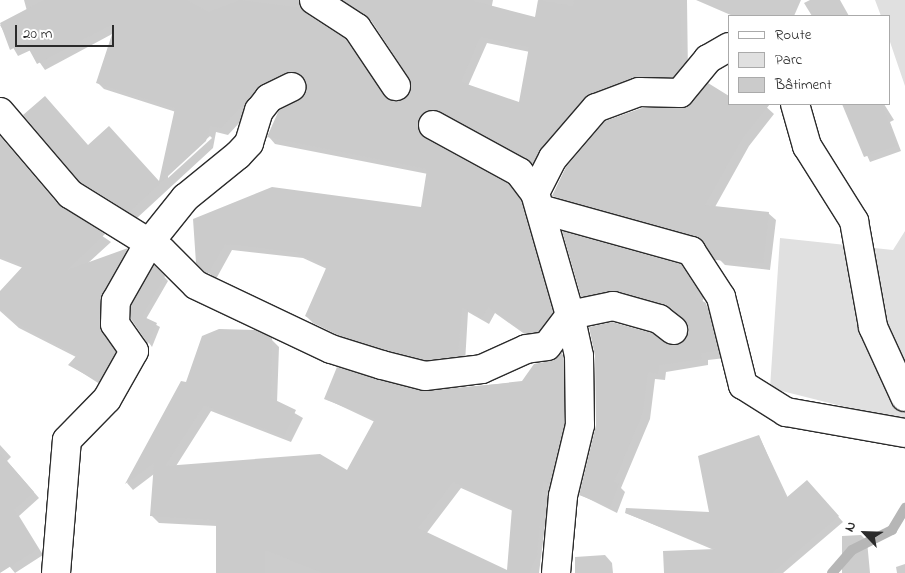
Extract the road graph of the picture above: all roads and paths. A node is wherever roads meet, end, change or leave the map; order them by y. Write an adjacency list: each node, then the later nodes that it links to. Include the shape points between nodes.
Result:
1 (314, 0): 3 (street, via 357,28)
2 (728, 47): 8 (street, via 708,60 680,93 639,92 596,108 553,158)
3 (396, 86)
4 (292, 87): 9 (street, via 269,98 259,111 249,143 185,198)
5 (794, 105): 12 (street, via 807,146 854,221 873,327)
6 (0, 112): 9 (street, via 70,194)
7 (433, 125): 8 (street, via 519,172)
8 (538, 201): 10 (street); 13 (street, via 691,250 721,297 743,385 750,390 786,412)
9 (149, 243): 10 (street, via 196,285 331,349 425,376 482,369 526,349 547,346); 14 (street, via 116,301 115,324 134,351 107,399 67,440)
10 (570, 315): 11 (street, via 613,306 659,319); 15 (street, via 579,356 580,425 563,496)
11 (673, 330)
12 (905, 397)
13 (905, 433)
14 (56, 573)
15 (556, 573)

